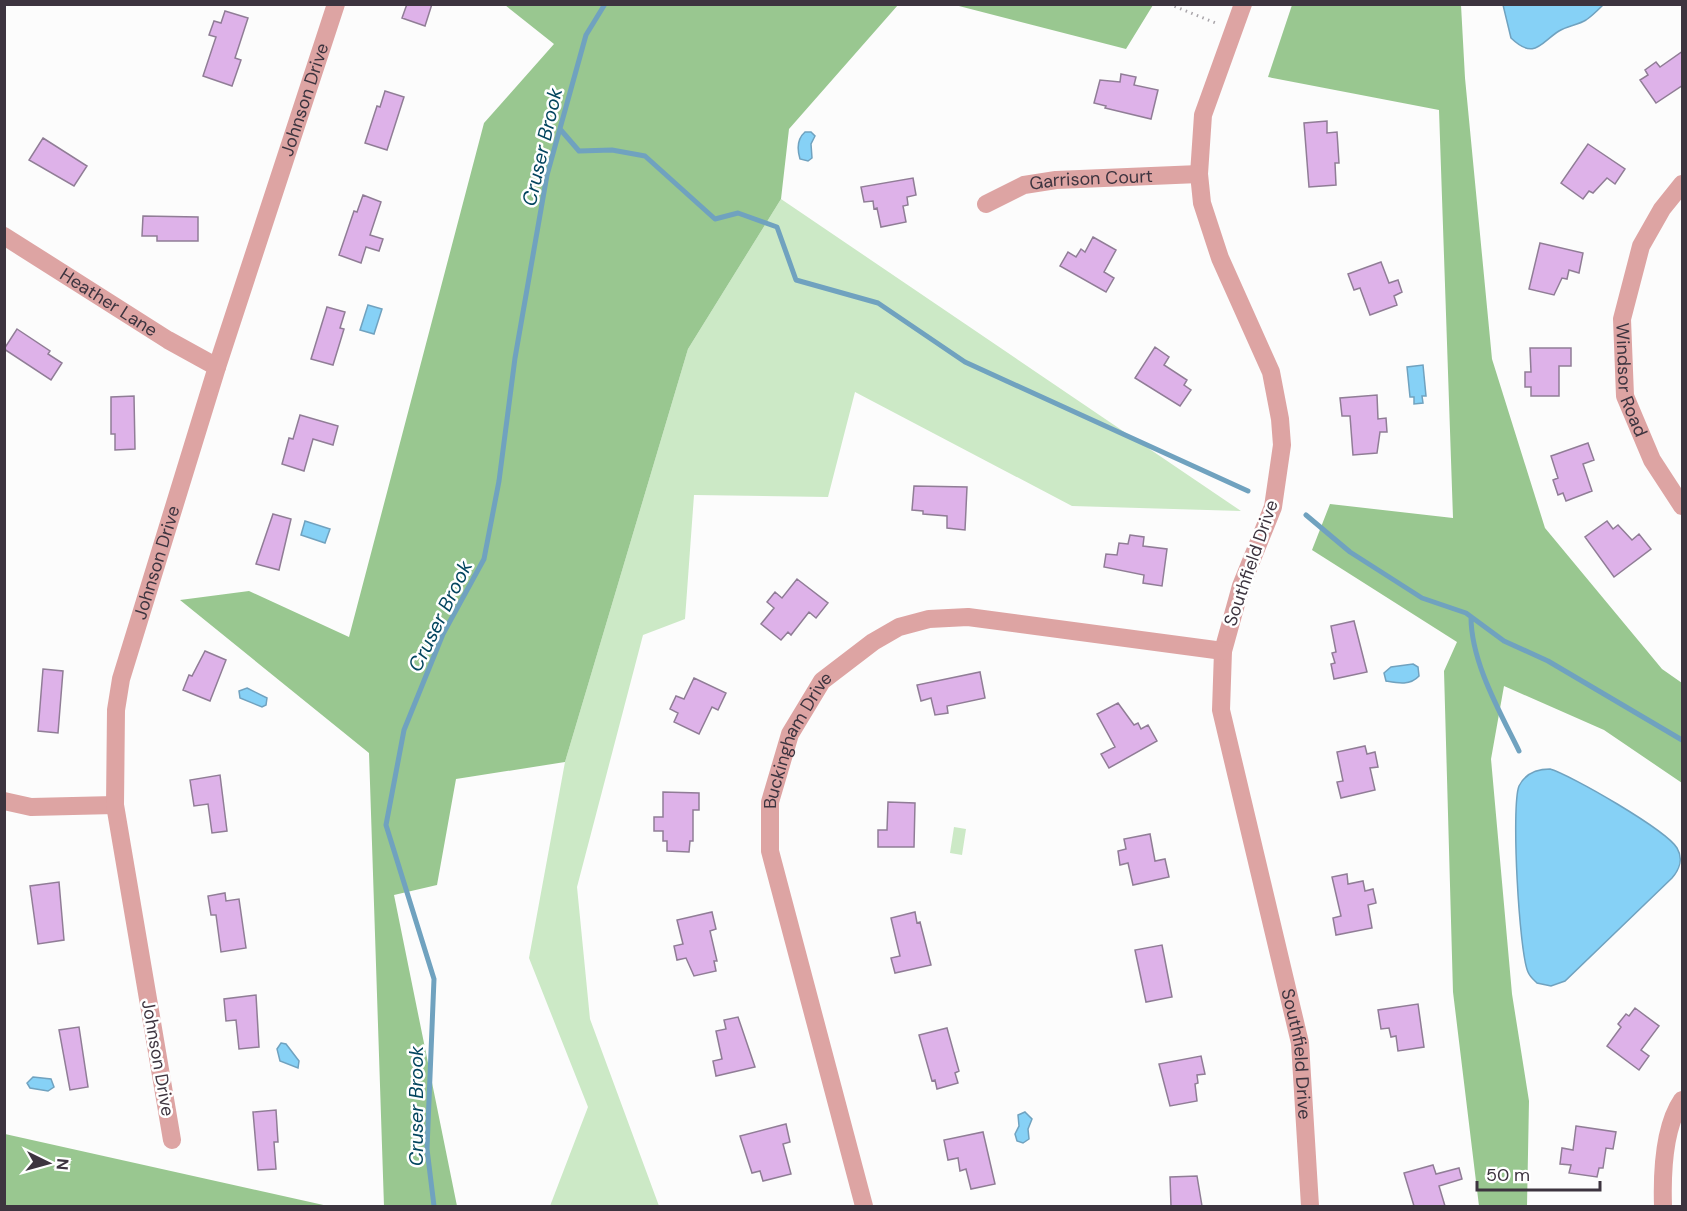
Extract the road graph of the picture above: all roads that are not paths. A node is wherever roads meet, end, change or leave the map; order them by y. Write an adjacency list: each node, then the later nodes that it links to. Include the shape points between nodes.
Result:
1 (336, 4): 7 (street, Johnson Drive)
2 (1243, 4): 3 (street, Southfield Drive, via 1203,115)
3 (1199, 174): 5 (street, Garrison Court, via 1056,180 1024,185); 9 (street, Southfield Drive, via 1202,203 1220,258 1271,372 1282,445 1273,507 1241,586)
4 (1683, 184): 8 (street, Windsor Road, via 1662,209 1641,246 1622,319 1625,396 1652,460)
5 (986, 204)
6 (4, 236): 7 (street, Heather Lane, via 168,340)
7 (217, 366): 11 (street, Johnson Drive, via 121,679 116,710)
8 (1683, 506)
9 (1223, 651): 14 (street, Buckingham Drive, via 968,617 928,619 899,627 873,642 822,681 790,734 770,802 770,851); 15 (street, Southfield Drive, via 1221,710 1300,1043)
10 (4, 801): 11 (street, via 31,807)
11 (115, 805): 13 (street, Johnson Drive)
12 (1683, 1100): 16 (street, via 1673,1114 1662,1182)
13 (172, 1140)
14 (864, 1206)
15 (1310, 1206)
16 (1663, 1206)

